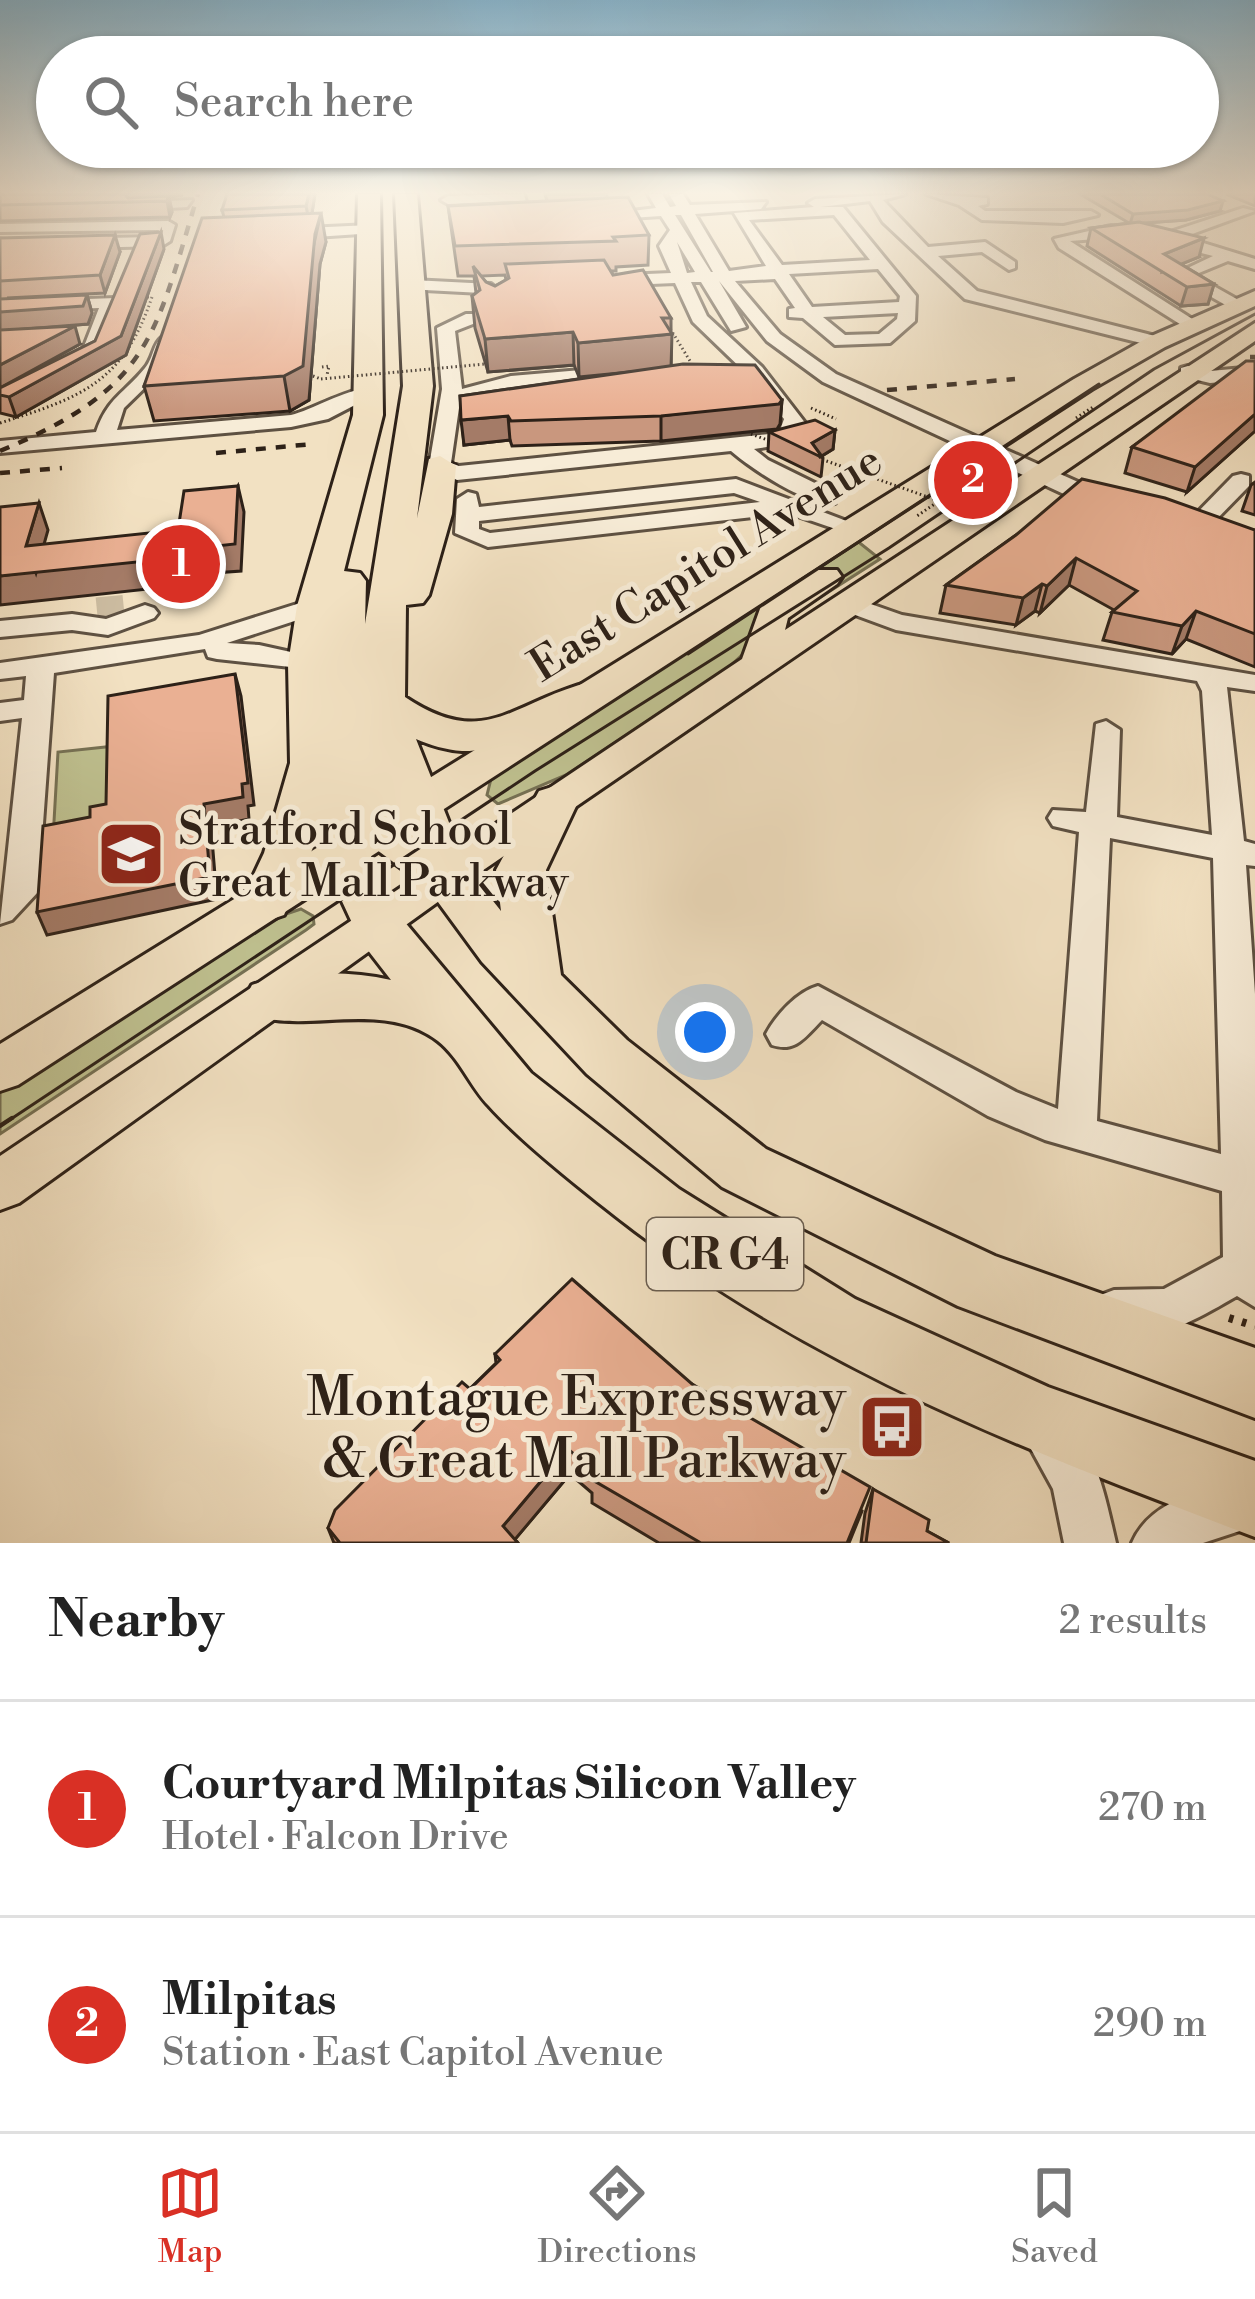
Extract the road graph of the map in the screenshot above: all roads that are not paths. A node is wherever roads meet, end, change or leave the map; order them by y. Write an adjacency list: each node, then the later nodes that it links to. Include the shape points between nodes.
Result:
1 (370, 266): 39 (highway, CR G4)
2 (411, 266): 18 (highway, CR G4)
3 (676, 266): 14 (street)
4 (697, 266): 13 (street)
5 (722, 266): 15 (street)
6 (773, 266): 12 (street)
7 (869, 266): 12 (street)
8 (886, 266): 24 (street)
9 (939, 266): 32 (street, via 970,295 1017,308 1033,299 1060,304 1050,316)
10 (1099, 266): 30 (street)
11 (1202, 266): 22 (street, via 1181,275)
12 (777, 272): 15 (street); 26 (street)
13 (702, 275): 14 (street); 15 (street); 33 (street, via 734,324)
14 (680, 276): 16 (street, via 621,289); 35 (street, via 699,318)
15 (728, 276): 27 (street)
16 (602, 279)
17 (514, 284): 19 (street)
18 (412, 285): 19 (street); 68 (highway, CR G4, via 418,386 388,590)
19 (479, 287): 25 (street, via 492,291)
20 (0, 288): 21 (street, via 119,284)
21 (114, 294)
22 (1246, 302): 30 (main road, East Capitol Avenue)
23 (0, 307): 41 (street, via 110,302 88,334 92,352)
24 (910, 307): 26 (street); 26 (street, via 898,332 884,339 841,341)
25 (498, 308)
26 (807, 312): 27 (street)
27 (754, 317): 33 (street)
28 (472, 318): 40 (street, via 446,328)
29 (171, 325): 45 (street, via 157,368)
30 (1191, 326): 32 (main road, East Capitol Avenue)
31 (1255, 330): 36 (main road)
32 (1156, 342): 47 (main road, East Capitol Avenue)
33 (795, 364): 35 (street); 47 (street, via 871,418)
34 (682, 370): 40 (street, via 514,393 484,387)
35 (755, 371): 38 (street); 44 (street, via 796,424 785,439)
36 (1188, 372): 37 (street); 49 (main road)
37 (1255, 373)
38 (722, 375)
39 (370, 392): 42 (street); 43 (highway, CR G4)
40 (450, 398): 51 (street)
41 (0, 400)
42 (291, 421): 43 (street); 45 (street)
43 (363, 440): 57 (highway, CR G4)
44 (745, 441): 48 (street); 51 (street)
45 (88, 444): 46 (street)
46 (0, 447)
47 (974, 463): 49 (street); 55 (main road, East Capitol Avenue)
48 (770, 471): 51 (street); 52 (street); 55 (street)
49 (1044, 475): 53 (street, via 1055,486); 58 (main road)
50 (1241, 482): 56 (street)
51 (462, 488): 52 (street); 54 (street, via 467,533 488,540); 68 (highway, via 435,514)
52 (754, 490): 54 (street)
53 (1127, 502)
54 (795, 505): 55 (street)
55 (862, 522): 64 (main road, via 884,535 773,613); 70 (main road, East Capitol Avenue)
56 (1199, 523)
57 (331, 546): 59 (highway, CR G4); 79 (highway, via 347,575 345,693)
58 (848, 604): 64 (main road); 67 (street, via 896,622)
59 (316, 606): 62 (street); 63 (highway, CR G4)
60 (127, 608): 61 (street, via 145,613 108,627 85,616)
61 (0, 629)
62 (194, 647): 63 (street); 65 (street)
63 (308, 664): 76 (highway, CR G4)
64 (757, 665): 77 (main road)
65 (41, 666): 66 (street); 71 (street)
66 (0, 670)
67 (1207, 675): 69 (street); 74 (street)
68 (384, 683): 70 (highway, via 430,734 471,737); 79 (highway, CR G4, via 398,756)
69 (1255, 683)
70 (590, 695): 79 (main road, East Capitol Avenue)
71 (38, 707): 72 (street); 83 (street, via 21,892)
72 (0, 712)
73 (1106, 730): 78 (street)
74 (1222, 735): 75 (street); 80 (street)
75 (1255, 741)
76 (312, 763): 79 (highway, CR G4); 82 (highway)
77 (555, 802): 81 (main road); 85 (highway, via 520,870)
78 (1087, 823): 80 (street); 90 (street)
79 (380, 828): 81 (highway); 82 (main road, East Capitol Avenue); 84 (highway, CR G4)
80 (1243, 853): 91 (street)
81 (445, 875): 84 (main road); 85 (highway, CR G4)
82 (266, 902): 89 (main road, East Capitol Avenue)
83 (0, 911)
84 (378, 926): 86 (main road); 87 (highway, CR G4)
85 (535, 983): 94 (highway, CR G4, via 607,1057 744,1168)
86 (271, 1000): 87 (highway, via 386,997); 92 (main road)
87 (457, 1025): 96 (highway, CR G4, via 510,1090 658,1210 831,1323)
88 (785, 1034): 90 (street, via 818,1000 1002,1104)
89 (0, 1070)
90 (1076, 1133): 91 (street)
91 (1249, 1180): 93 (street)
92 (0, 1186)
93 (1243, 1291): 94 (street, via 1168,1311)
94 (1061, 1313): 95 (highway, CR G4)
95 (1255, 1382)
96 (1037, 1419): 97 (highway, CR G4); 98 (street, via 1076,1480)
97 (1255, 1500): 99 (street, via 1174,1527)
98 (1090, 1543)
99 (1158, 1543)

